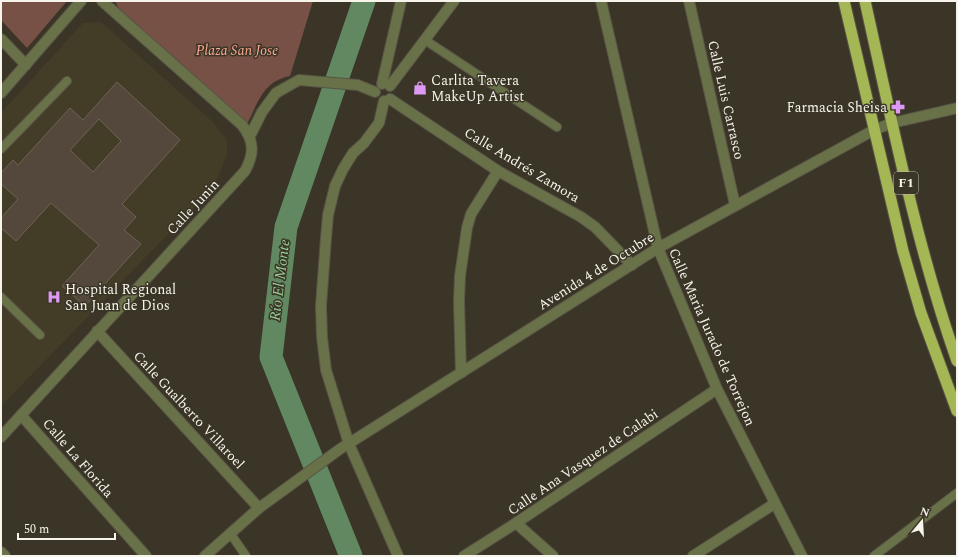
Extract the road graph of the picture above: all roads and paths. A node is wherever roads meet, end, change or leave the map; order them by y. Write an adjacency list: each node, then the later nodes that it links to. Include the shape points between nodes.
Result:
1 (81, 1): 11 (street)
2 (102, 1): 21 (street)
3 (401, 1): 13 (street)
4 (454, 1): 10 (street)
5 (601, 1): 25 (street, Calle Maria Jurado de Torrejon)
6 (689, 1): 24 (street, Calle Luis Carrasco)
7 (844, 1): 20 (highway, F1)
8 (865, 1): 18 (highway, F1)
9 (1, 39): 11 (street)
10 (425, 40): 13 (street); 19 (lane)
11 (26, 65): 15 (street)
12 (67, 81): 22 (lane)
13 (386, 85): 14 (street, via 377,87); 16 (street, via 393,91)
14 (375, 92): 16 (street, via 377,97); 21 (street, via 358,85 299,80 276,93 262,112)
15 (1, 93)
16 (387, 100): 23 (street, Calle Andrés Zamora); 36 (street, via 379,123 343,169 335,186 328,215 321,306 322,337 326,370)
17 (957, 108): 18 (street, Avenida 4 de Octubre)
18 (892, 123): 20 (street, Avenida 4 de Octubre); 30 (highway, F1, via 920,242 939,310)
19 (558, 127)
20 (874, 130): 24 (street, Avenida 4 de Octubre); 33 (highway, F1, via 903,251 921,313)
21 (250, 136): 28 (street, Calle Junin, via 252,150 245,171)
22 (1, 149)
23 (498, 171): 26 (street, Calle Andrés Zamora, via 581,217 595,227); 31 (street, via 471,214 467,228 459,288)
24 (735, 205): 25 (street, Avenida 4 de Octubre)
25 (658, 248): 26 (street, Avenida 4 de Octubre); 32 (street, Calle Maria Jurado de Torrejon)
26 (632, 265): 31 (street, Avenida 4 de Octubre)
27 (1, 298): 29 (lane)
28 (97, 331): 34 (street, Calle Junin); 39 (street, Calle Gualberto Villaroel)
29 (40, 335)
30 (957, 361)
31 (461, 373): 36 (street, Avenida 4 de Octubre)
32 (717, 390): 38 (street, Calle Maria Jurado de Torrejon); 40 (street, Calle Ana Vasquez de Calabi)
33 (957, 411)
34 (21, 415): 35 (street, Calle Junin); 44 (street, Calle La Florida)
35 (1, 437)
36 (345, 447): 39 (street, Avenida 4 de Octubre); 47 (street)
37 (957, 493): 52 (lane)
38 (774, 504): 50 (street); 51 (street, Calle Maria Jurado de Torrejon)
39 (259, 508): 41 (street, Avenida 4 de Octubre)
40 (516, 523): 48 (street, Calle Ana Vasquez de Calabi); 49 (street)
41 (230, 533): 45 (street, Avenida 4 de Octubre); 46 (lane)
42 (1, 552): 43 (street)
43 (4, 556)
44 (146, 556)
45 (204, 556)
46 (246, 556)
47 (398, 556)
48 (464, 556)
49 (553, 556)
50 (693, 556)
51 (802, 556)
52 (874, 556)

